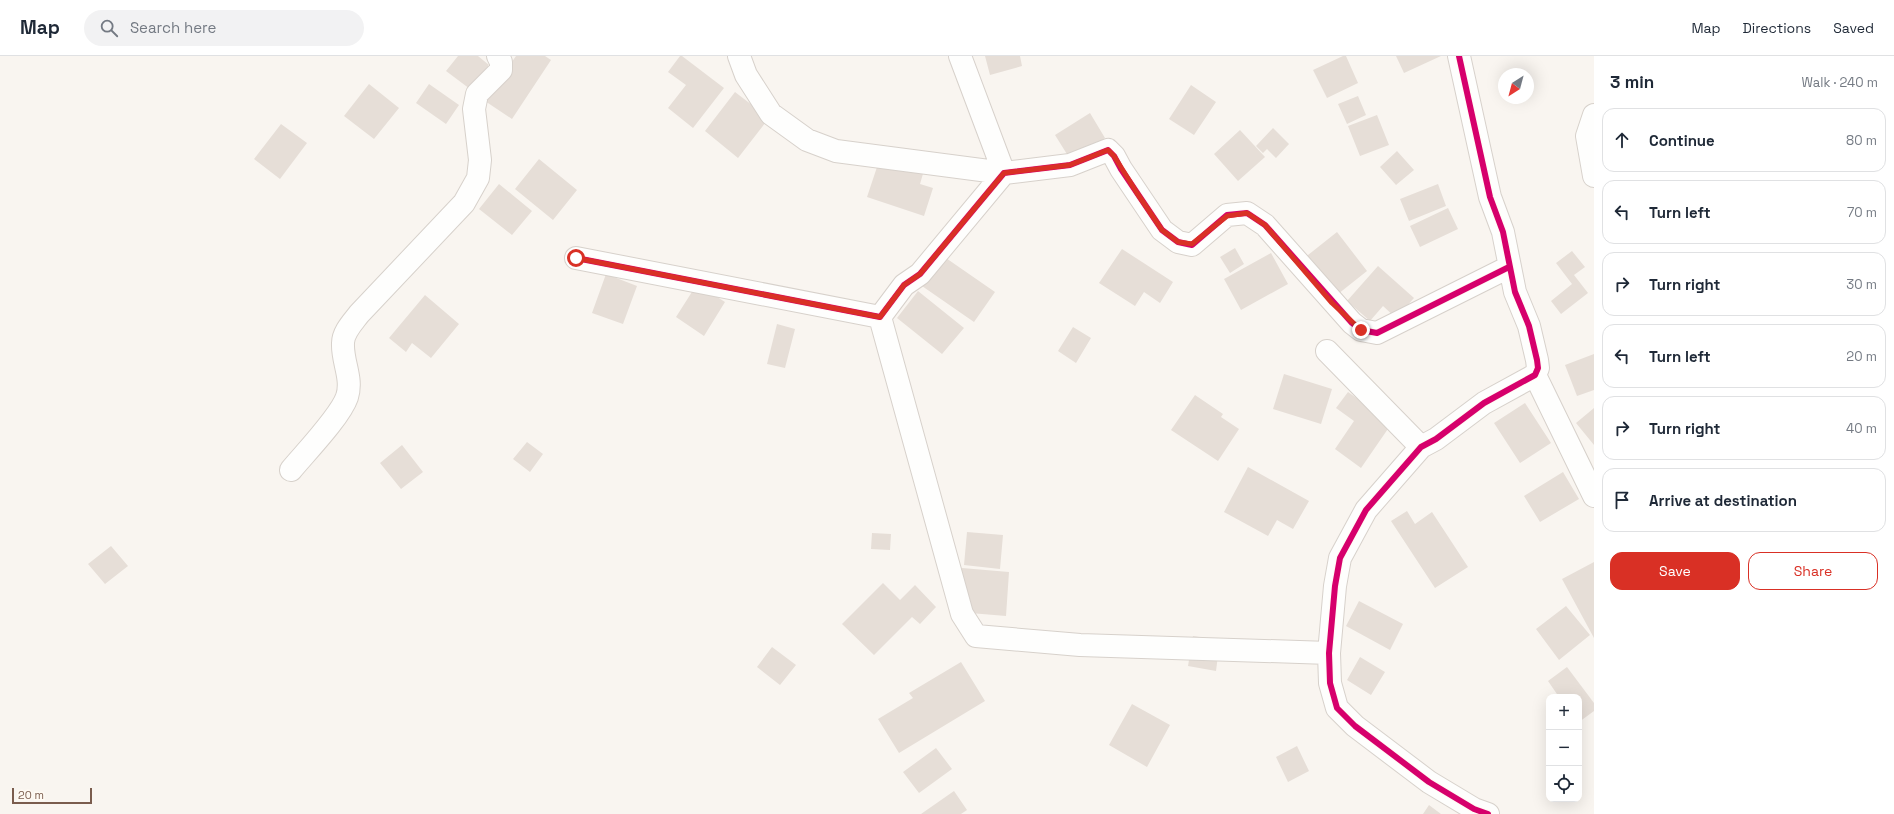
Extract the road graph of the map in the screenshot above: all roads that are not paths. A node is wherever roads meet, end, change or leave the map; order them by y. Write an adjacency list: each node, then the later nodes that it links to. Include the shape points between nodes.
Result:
1 (498, 56): 14 (street, via 501,70 477,94 474,109 480,160 478,178 464,203 348,329 343,342 350,382 346,397 339,411)
2 (739, 56): 6 (street, via 746,75 771,114 807,140 836,151)
3 (960, 56): 6 (street)
4 (1459, 56): 9 (street, via 1490,197 1503,232)
5 (1594, 115): 7 (street, via 1587,136)
6 (1004, 173): 9 (street, via 1070,165 1108,150 1162,230 1178,242 1192,244 1227,216 1247,213 1265,225 1332,303 1361,330 1377,333); 10 (street, via 920,274 904,285)
7 (1594, 176)
8 (576, 258): 10 (street)
9 (1509, 267): 12 (street, via 1515,292 1529,326 1537,360 1538,368)
10 (880, 317): 16 (street, via 962,614 976,636 1080,645)
11 (1327, 351): 13 (street)
12 (1534, 375): 13 (street, via 1484,403 1436,439); 15 (street)
13 (1421, 447): 16 (street, via 1366,510 1340,558)
14 (291, 470)
15 (1594, 496)
16 (1329, 653): 17 (street, via 1330,683 1337,708 1355,726 1429,782 1474,809)
17 (1488, 814)

